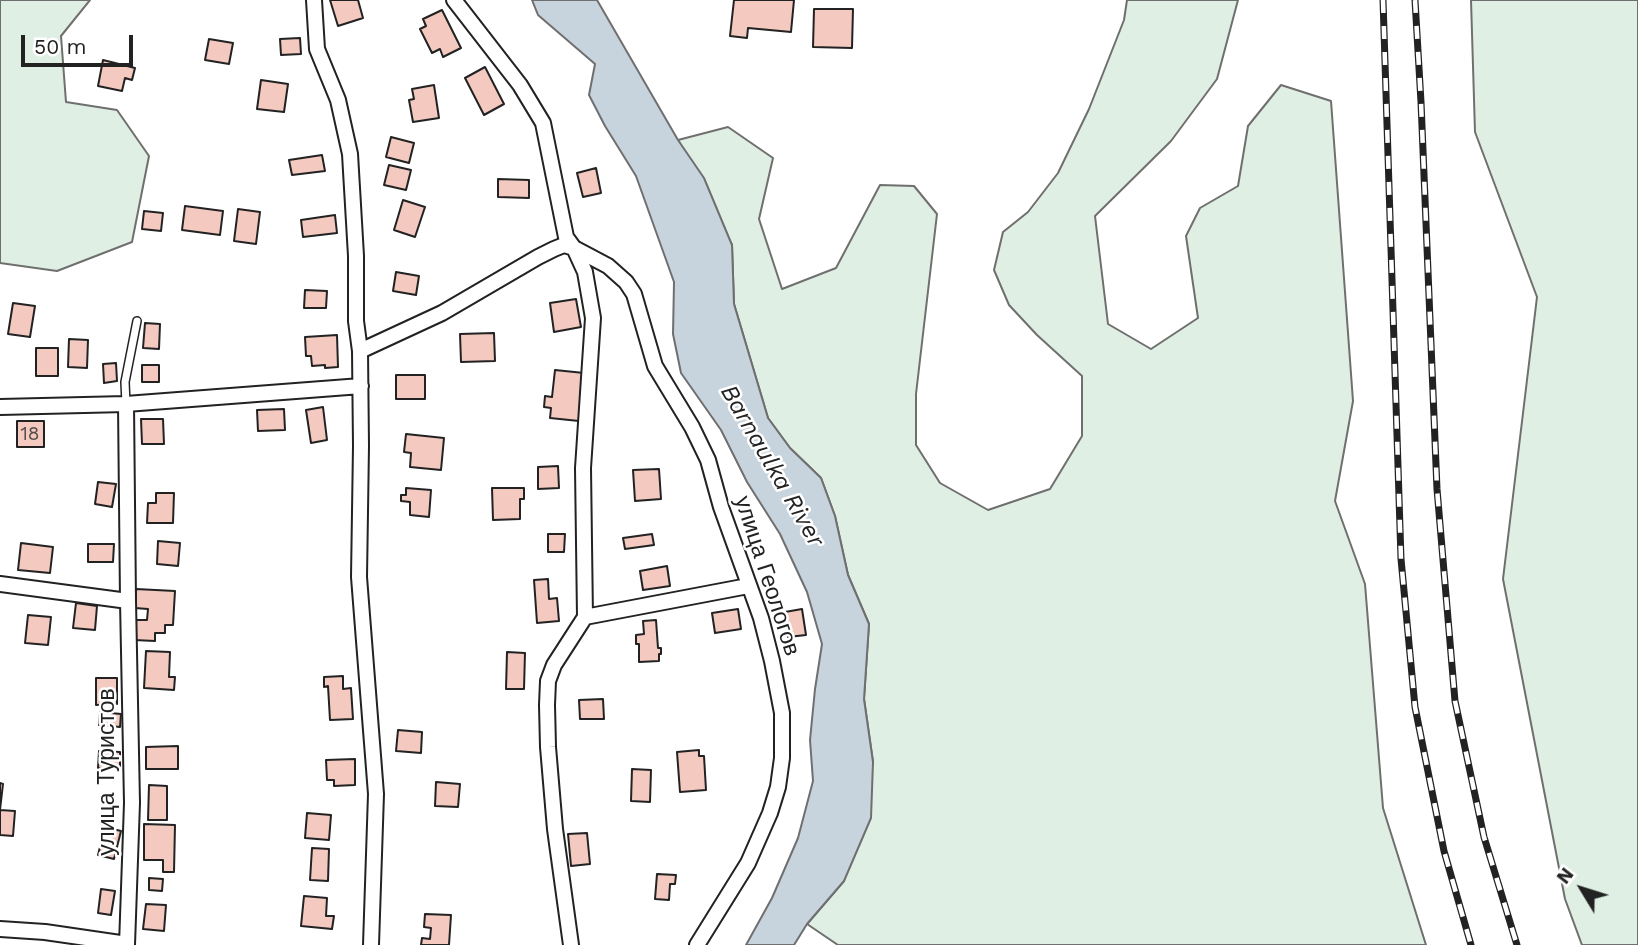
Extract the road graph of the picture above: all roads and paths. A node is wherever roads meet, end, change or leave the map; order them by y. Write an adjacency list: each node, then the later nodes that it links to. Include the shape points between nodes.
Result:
1 (314, 0): 5 (street, via 317,49 338,100 350,154)
2 (454, 0): 3 (street, via 520,85 542,123 566,237)
3 (574, 248): 5 (street, via 554,248 442,313); 10 (street, улица Геологов, via 608,266 634,294 655,366 708,460); 12 (street, via 585,272 593,318 583,468)
4 (137, 321): 7 (lane, via 125,382)
5 (360, 351): 6 (street)
6 (361, 386): 7 (street); 15 (street, via 359,577 376,794)
7 (126, 404): 8 (street); 11 (street, улица Туристов)
8 (0, 407)
9 (0, 584): 11 (street)
10 (748, 586): 12 (street); 17 (street, улица Геологов, via 761,618 782,713 778,787 748,863)
11 (128, 600): 14 (street, улица Туристов, via 132,803)
12 (586, 617): 16 (street, via 548,681 548,747)
13 (0, 929): 14 (street, улица Туристов)
14 (127, 944)
15 (370, 945)
16 (570, 945)
17 (697, 945)

